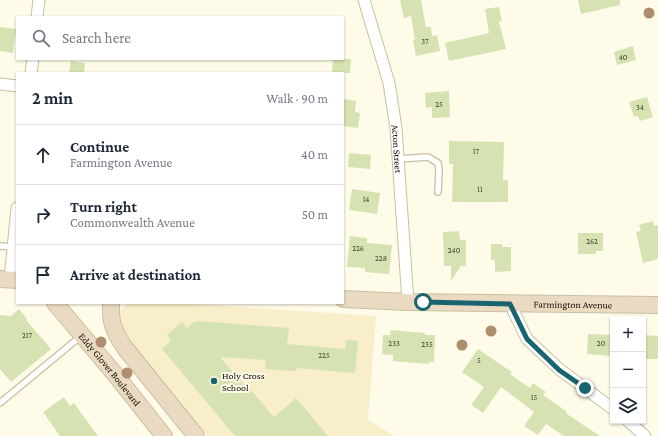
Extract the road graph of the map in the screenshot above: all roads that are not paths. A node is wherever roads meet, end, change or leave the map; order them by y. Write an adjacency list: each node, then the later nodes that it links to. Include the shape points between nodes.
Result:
1 (39, 0): 3 (street)
2 (364, 0): 8 (street, Acton Street, via 389,83)
3 (37, 16)
4 (33, 60): 5 (street)
5 (31, 72)
6 (0, 84): 7 (street)
7 (16, 86)
8 (398, 159): 9 (lane, via 428,158 438,163); 15 (street, Acton Street)
9 (438, 192)
10 (16, 218): 12 (street)
11 (0, 246): 12 (lane)
12 (13, 247): 13 (street)
13 (9, 279)
14 (344, 299): 15 (street, Farmington Avenue)
15 (408, 302): 18 (street, Farmington Avenue)
16 (56, 304): 20 (street, Eddy Glover Boulevard)
17 (111, 304): 21 (street, via 110,316 115,334)
18 (510, 304): 19 (street, Farmington Avenue); 24 (street, via 527,339 559,370)
19 (658, 305)
20 (82, 335): 22 (street, Eddy Glover Boulevard); 23 (lane)
21 (125, 348): 22 (street); 27 (street)
22 (105, 363): 26 (street, Eddy Glover Boulevard)
23 (0, 403)
24 (610, 407)
25 (631, 424): 28 (street)
26 (164, 436)
27 (196, 436)
28 (645, 436)

